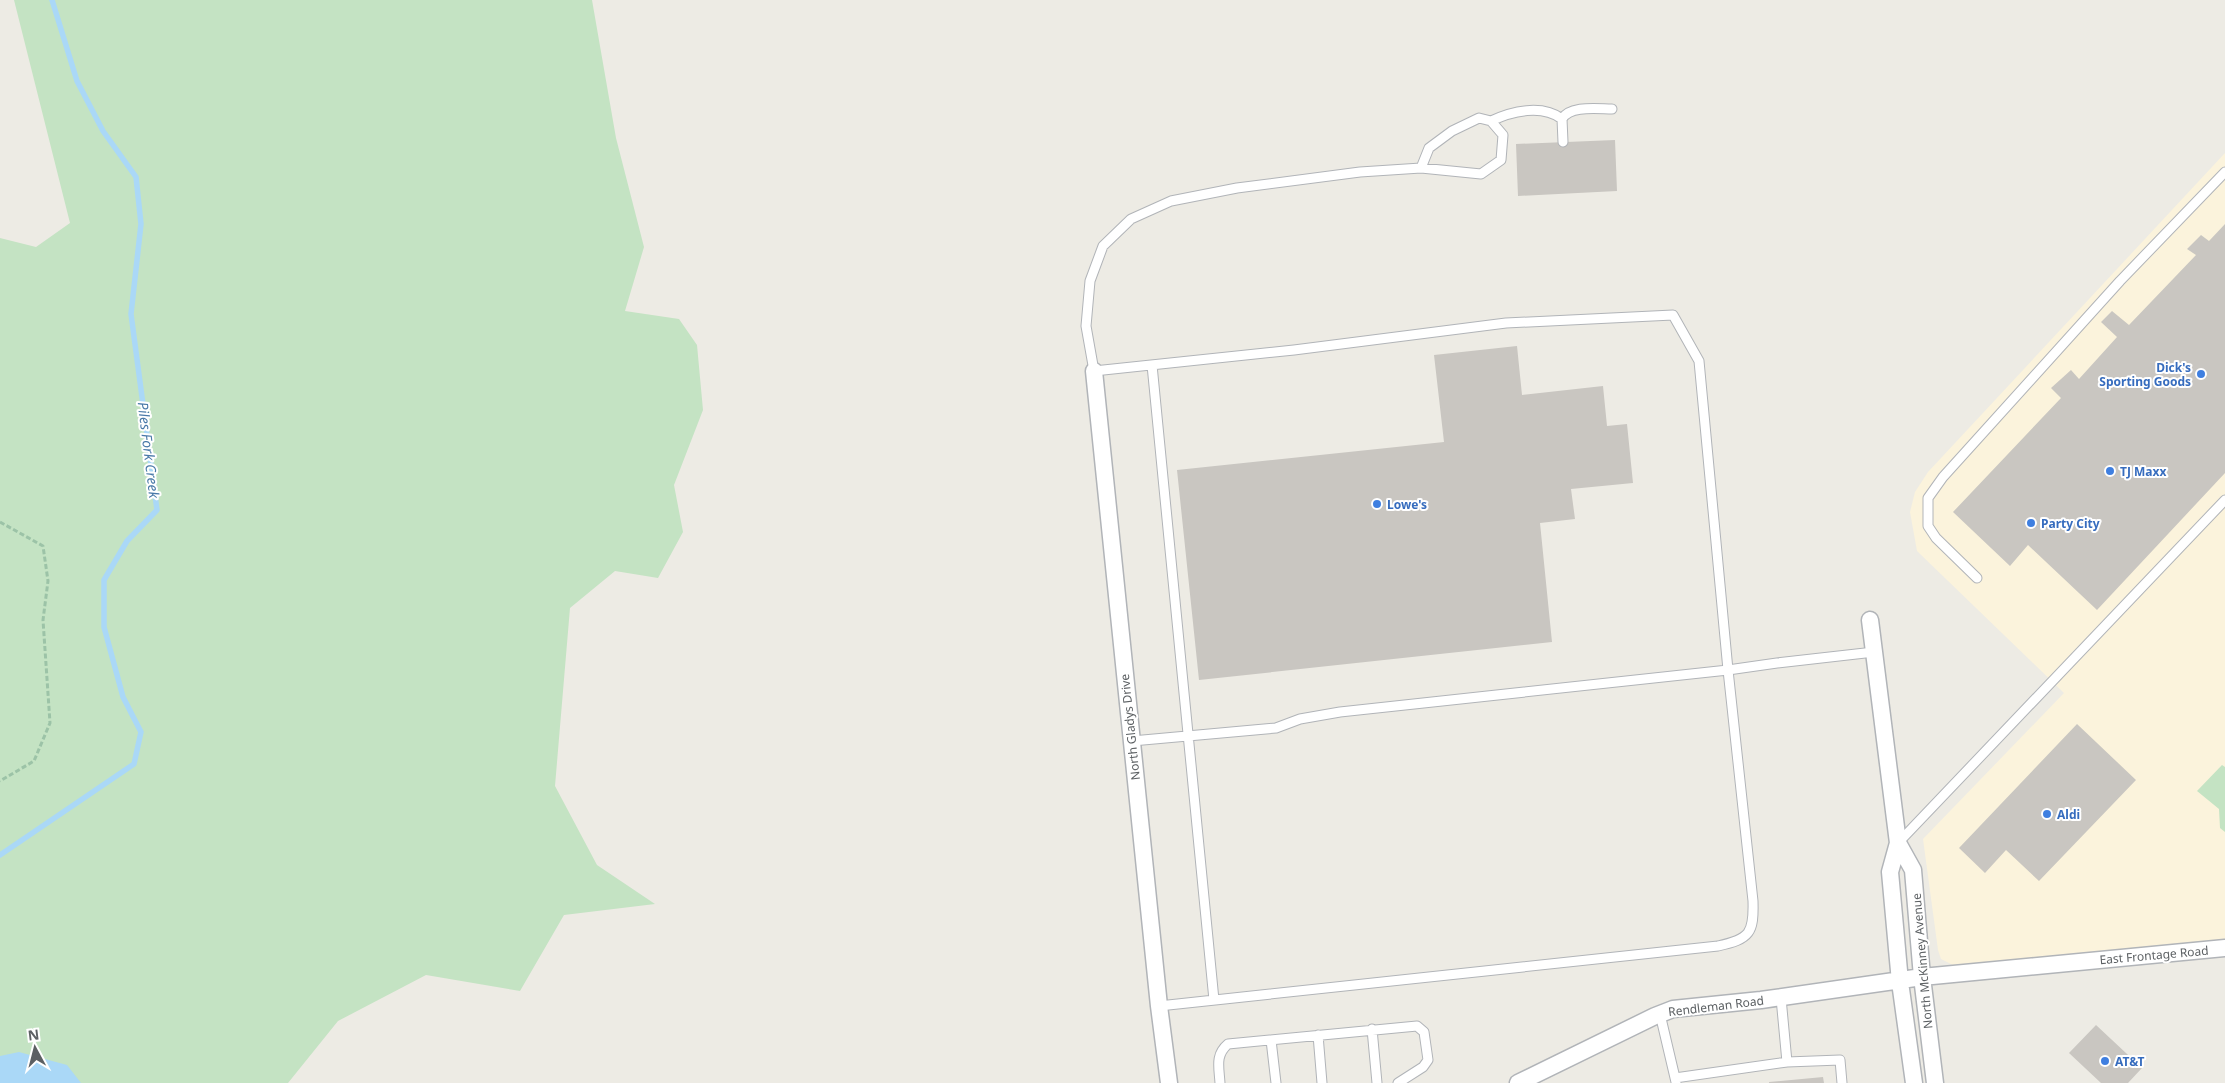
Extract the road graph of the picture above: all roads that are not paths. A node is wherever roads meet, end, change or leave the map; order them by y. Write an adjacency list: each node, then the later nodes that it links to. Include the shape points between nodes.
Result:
1 (1612, 109): 2 (lane, via 1573,111)
2 (1562, 119): 3 (lane, via 1553,113 1530,110 1507,113); 4 (lane)
3 (1492, 121): 5 (lane, via 1479,118 1452,131 1429,148); 5 (lane, via 1503,135 1501,160 1481,174)
4 (1563, 142)
5 (1421, 168): 8 (lane, via 1360,172 1237,188 1171,201 1131,219 1103,246 1090,281 1086,326)
6 (2225, 172): 10 (lane, via 2120,281 1942,478 1928,498 1928,526)
7 (1152, 365): 8 (lane); 13 (lane, via 1506,323 1673,315 1699,361); 14 (lane)
8 (1094, 371): 15 (street, North Gladys Drive)
9 (2225, 500): 16 (lane)
10 (1977, 578)
11 (1870, 620): 12 (street, North McKinney Avenue)
12 (1874, 652): 13 (lane); 16 (street, North McKinney Avenue)
13 (1728, 670): 14 (lane, via 1340,712 1300,719 1276,728); 21 (lane, via 1753,901 1754,920 1751,931 1744,938 1718,946)
14 (1187, 737): 15 (lane); 21 (lane)
15 (1132, 741): 22 (street, North Gladys Drive)
16 (1898, 843): 18 (street, North McKinney Avenue, via 1913,870); 19 (street, North McKinney Avenue, via 1890,872)
17 (2225, 948): 18 (street, East Frontage Road)
18 (1922, 977): 19 (street, Rendleman Road); 38 (street, North McKinney Avenue)
19 (1900, 982): 20 (street, Rendleman Road); 37 (street, North McKinney Avenue)
20 (1781, 998): 23 (street, Rendleman Road, via 1681,1008); 27 (lane)
21 (1214, 1000): 22 (lane)
22 (1159, 1006): 29 (street, North Gladys Drive)
23 (1660, 1014): 28 (lane); 35 (street, Rendleman Road)
24 (1372, 1030): 25 (lane); 33 (lane); 34 (lane, via 1417,1026 1424,1032 1428,1060 1423,1067)
25 (1318, 1035): 26 (lane); 32 (lane)
26 (1271, 1040): 30 (lane, via 1228,1044 1218,1059); 31 (lane)
27 (1787, 1062): 28 (lane); 36 (lane, via 1840,1060)
28 (1675, 1080)
29 (1169, 1083)
30 (1220, 1083)
31 (1276, 1083)
32 (1322, 1083)
33 (1377, 1083)
34 (1398, 1083)
35 (1518, 1083)
36 (1842, 1083)
37 (1914, 1083)
38 (1935, 1083)

